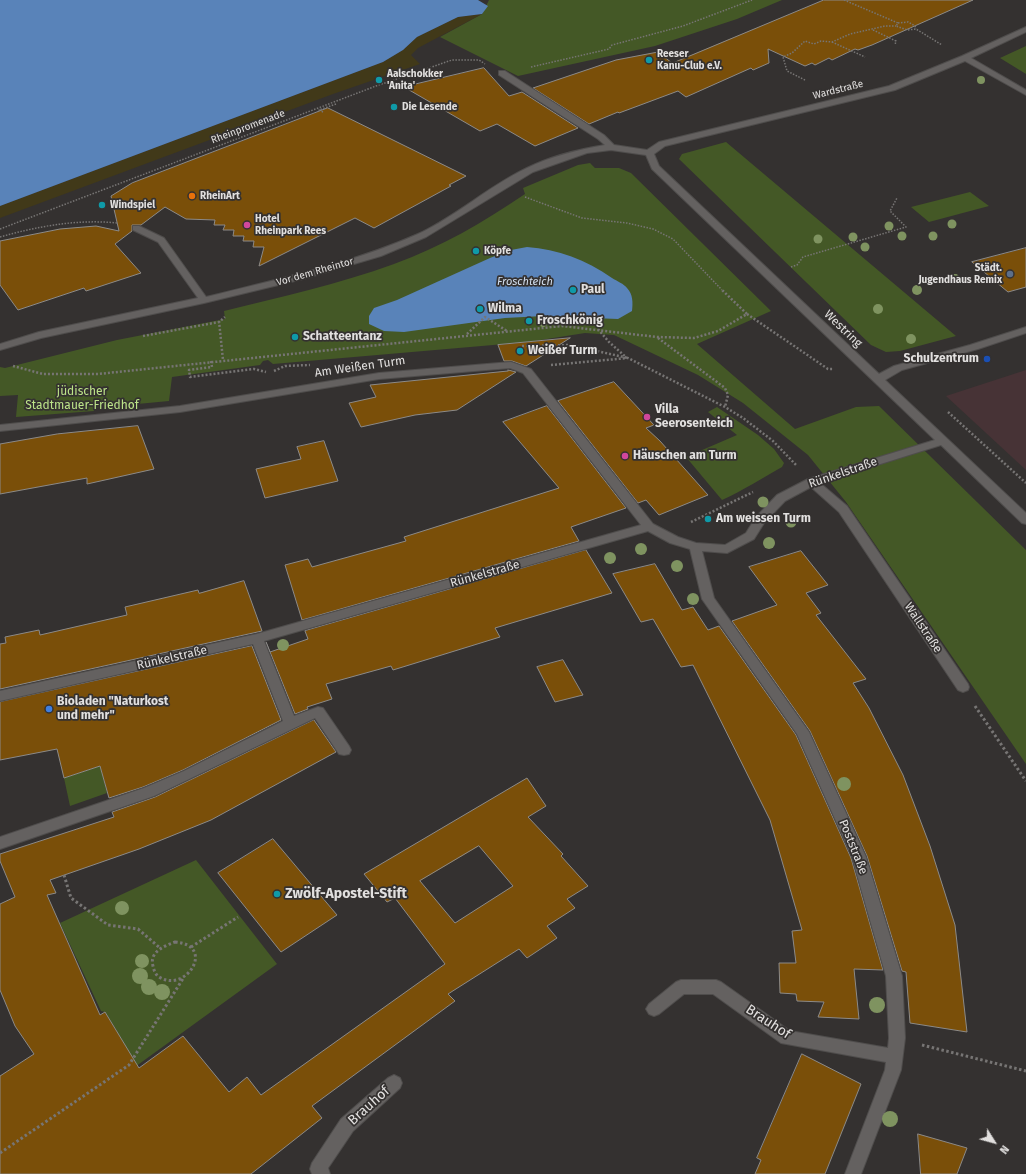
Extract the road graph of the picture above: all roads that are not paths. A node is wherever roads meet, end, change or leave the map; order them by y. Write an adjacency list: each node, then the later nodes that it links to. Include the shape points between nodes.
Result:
1 (1026, 29): 2 (street, Wardstraße)
2 (965, 58): 4 (street); 6 (street, Wardstraße, via 892,88 662,144)
3 (502, 73): 5 (street, via 601,136)
4 (1026, 93)
5 (610, 147): 6 (street, Vor dem Rheintor); 8 (street, Vor dem Rheintor, via 585,151 530,170 423,235 378,254 303,276)
6 (649, 153): 11 (street, Westring, via 654,167)
7 (136, 228): 8 (street, via 161,240)
8 (204, 300): 10 (street, Vor dem Rheintor, via 66,329)
9 (1026, 330): 11 (street, via 898,368)
10 (0, 347)
11 (877, 380): 13 (street, Westring)
12 (0, 428): 16 (street, Am Weißen Turm, via 180,409 379,376 511,365 527,371)
13 (942, 441): 14 (street, Rünkelstraße); 15 (street, Westring)
14 (812, 482): 17 (street, Rünkelstraße, via 781,498 760,520 750,536 727,549); 19 (street, Wallstraße, via 843,509)
15 (1026, 520)
16 (649, 527): 17 (street, Rünkelstraße); 18 (street, Rünkelstraße)
17 (695, 547): 25 (street, Poststraße, via 708,599 802,732 859,857 894,976 897,1038)
18 (257, 639): 20 (street, Rünkelstraße); 21 (street)
19 (963, 687)
20 (0, 696)
21 (290, 722): 22 (street, via 318,712); 23 (street, via 170,783 109,807)
22 (344, 750)
23 (0, 843)
24 (654, 1009): 25 (street, Brauhof, via 681,987 716,987 787,1038)
25 (894, 1056): 28 (street, Poststraße, via 894,1070)
26 (394, 1083): 27 (street, Brauhof, via 347,1125)
27 (317, 1172)
28 (853, 1174)

